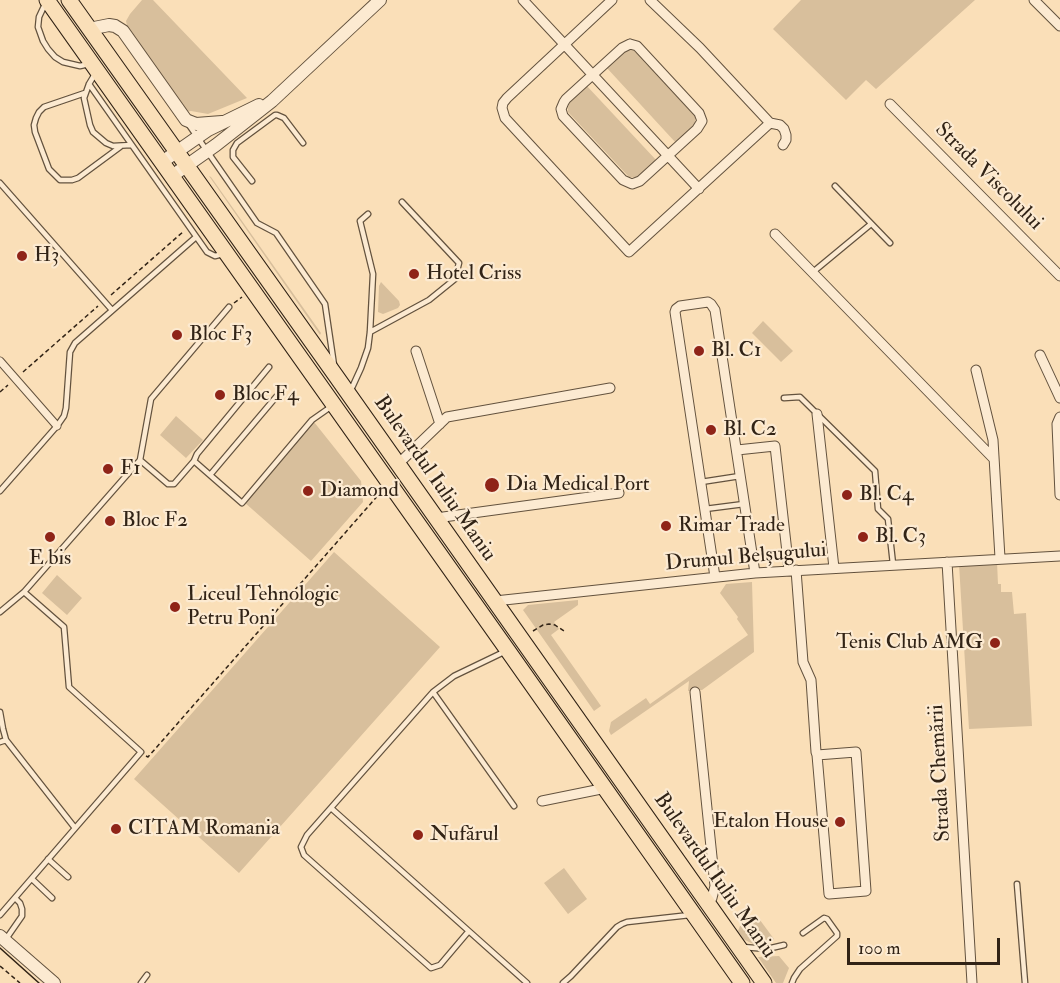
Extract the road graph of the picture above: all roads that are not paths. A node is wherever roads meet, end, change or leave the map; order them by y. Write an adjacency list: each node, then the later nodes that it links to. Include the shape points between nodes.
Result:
1 (47, 0): 11 (main road, Bulevardul Iuliu Maniu); 11 (lane, via 38,27 48,49 55,57)
2 (69, 0): 9 (main road, Bulevardul Iuliu Maniu)
3 (380, 0): 14 (street)
4 (523, 0): 10 (street)
5 (612, 0): 10 (street)
6 (650, 0): 18 (street)
7 (1034, 0): 8 (street)
8 (1060, 26)
9 (89, 29): 16 (street, via 109,25 123,31); 25 (main road, Bulevardul Iuliu Maniu)
10 (564, 44): 12 (street); 33 (street, via 507,98 503,113 629,252)
11 (93, 73): 13 (lane); 21 (lane); 27 (main road, Bulevardul Iuliu Maniu)
12 (592, 75): 26 (street); 26 (street, via 566,99 561,109 563,116 623,180 632,184 640,181); 26 (street, via 626,45 634,45 645,55 701,117 700,125)
13 (85, 93): 23 (lane, via 93,132 106,143); 23 (lane, via 44,107 36,118 35,132 49,169 60,180 72,180)
14 (272, 101): 17 (street); 24 (street)
15 (891, 104): 42 (street, Strada Viscolului)
16 (186, 120): 17 (street, via 196,124); 19 (lane)
17 (222, 122): 19 (street)
18 (770, 123): 22 (street, via 784,129); 33 (street)
19 (197, 137): 24 (lane); 25 (street)
20 (303, 143): 30 (lane, via 284,118 277,115 237,143 233,157)
21 (131, 145): 23 (lane); 38 (lane)
22 (783, 145)
23 (120, 147)
24 (207, 151): 28 (street); 51 (lane, via 257,223 276,233 325,304)
25 (177, 152): 27 (street); 28 (main road, Bulevardul Iuliu Maniu)
26 (668, 156): 33 (street)
27 (162, 162): 29 (main road, Bulevardul Iuliu Maniu)
28 (187, 166): 29 (street); 51 (main road, Bulevardul Iuliu Maniu)
29 (172, 176): 40 (main road, Bulevardul Iuliu Maniu)
30 (252, 181)
31 (0, 183): 44 (lane)
32 (835, 186): 36 (lane)
33 (699, 189)
34 (402, 202): 45 (lane, via 459,263 455,279 429,300)
35 (368, 214): 45 (lane, via 360,221 373,274)
36 (871, 224): 39 (lane); 41 (lane)
37 (775, 234): 41 (street)
38 (196, 237): 40 (lane, via 207,252 219,256); 44 (lane)
39 (890, 243)
40 (227, 253): 57 (main road, Bulevardul Iuliu Maniu)
41 (813, 273): 63 (street)
42 (1060, 276)
43 (229, 307): 64 (lane, via 151,399)
44 (112, 310): 61 (lane, via 72,347 66,412)
45 (370, 332): 53 (lane, via 368,348)
46 (416, 351): 60 (street)
47 (1040, 355): 56 (street)
48 (0, 361): 61 (street)
49 (269, 367): 65 (lane)
50 (976, 370): 63 (street)
51 (336, 376): 53 (main road, Bulevardul Iuliu Maniu)
52 (610, 388): 60 (street, via 447,417)
53 (349, 394): 57 (main road); 66 (main road, Bulevardul Iuliu Maniu)
54 (276, 397): 67 (lane)
55 (784, 398): 58 (lane, via 800,397)
56 (1060, 398)
57 (334, 405): 67 (lane, via 312,420 242,503); 88 (main road, Bulevardul Iuliu Maniu)
58 (817, 414): 79 (lane, via 875,471 878,509 888,519); 80 (street)
59 (1060, 417): 72 (street)
60 (440, 424): 66 (street)
61 (57, 426): 70 (lane)
62 (737, 450): 68 (street); 69 (street, via 715,310 708,303 680,306 675,312); 81 (street, via 775,446)
63 (994, 459): 77 (street)
64 (140, 460): 65 (lane, via 171,485); 84 (lane)
65 (194, 461): 67 (lane)
66 (398, 464): 75 (main road, Bulevardul Iuliu Maniu)
67 (210, 475)
68 (741, 476): 69 (lane); 73 (street)
69 (701, 482): 74 (street)
70 (0, 491)
71 (619, 493): 75 (street)
72 (1060, 495)
73 (745, 504): 74 (lane); 82 (street)
74 (705, 510): 83 (street)
75 (436, 518): 85 (main road, Bulevardul Iuliu Maniu)
76 (1060, 556): 77 (street, Drumul Belșugului)
77 (1000, 558): 78 (street, Drumul Belșugului)
78 (947, 562): 79 (street, Drumul Belșugului); 122 (street, Strada Chemării)
79 (893, 565): 80 (street, Drumul Belșugului)
80 (834, 568): 81 (street, Drumul Belșugului)
81 (793, 570): 82 (street, Drumul Belșugului); 94 (street, via 803,662 811,680)
82 (755, 573): 83 (street, Drumul Belșugului)
83 (715, 577): 85 (street, Drumul Belșugului)
84 (24, 592): 86 (lane); 99 (lane, via 64,627 69,687 141,752)
85 (495, 601): 87 (main road, Bulevardul Iuliu Maniu)
86 (0, 612)
87 (522, 639): 88 (main road); 106 (main road, Bulevardul Iuliu Maniu)
88 (508, 650): 89 (lane, via 454,676); 95 (main road, Bulevardul Iuliu Maniu)
89 (433, 692): 97 (lane); 98 (lane)
90 (695, 692): 106 (street, via 715,886)
91 (0, 712): 92 (lane)
92 (6, 740): 93 (lane); 99 (lane)
93 (0, 742)
94 (817, 755): 94 (street, via 829,894 866,891 856,752)
95 (606, 788): 96 (street); 107 (main road, Bulevardul Iuliu Maniu)
96 (542, 801)
97 (514, 806)
98 (331, 808): 109 (lane); 109 (lane, via 307,835 301,847 304,855 431,968 440,965)
99 (75, 828): 100 (lane)
100 (48, 859): 101 (lane); 102 (lane)
101 (68, 877)
102 (32, 879): 104 (lane); 105 (lane)
103 (1017, 884): 123 (lane)
104 (15, 898): 108 (lane); 111 (lane, via 22,916)
105 (52, 898)
106 (707, 904): 107 (main road); 113 (main road, Bulevardul Iuliu Maniu)
107 (693, 914): 118 (lane, via 627,922 617,927); 119 (main road, Bulevardul Iuliu Maniu)
108 (0, 915)
109 (468, 932): 117 (lane)
110 (803, 933): 121 (lane, via 824,918 837,936 800,969)
111 (3, 938): 115 (street)
112 (784, 945): 113 (lane, via 766,949)
113 (738, 947): 120 (main road, Bulevardul Iuliu Maniu)
114 (147, 975): 116 (lane)
115 (54, 983)
116 (141, 983)
117 (527, 983)
118 (563, 983)
119 (742, 983)
120 (764, 983)
121 (792, 983)
122 (972, 983)
123 (1025, 983)

